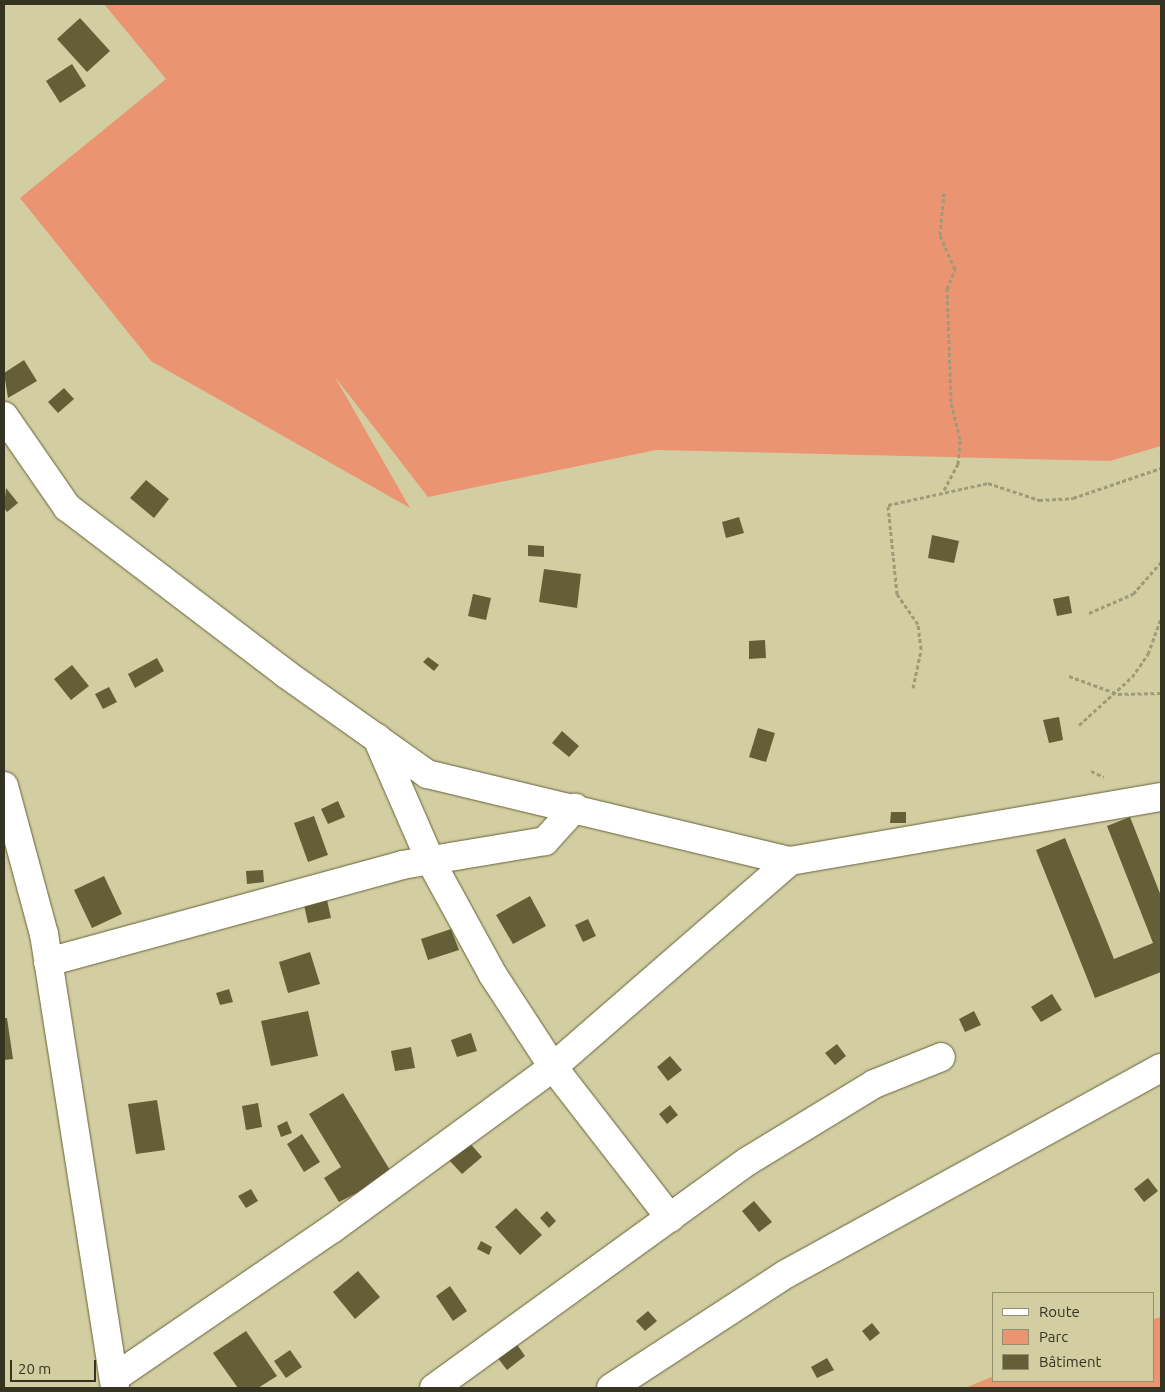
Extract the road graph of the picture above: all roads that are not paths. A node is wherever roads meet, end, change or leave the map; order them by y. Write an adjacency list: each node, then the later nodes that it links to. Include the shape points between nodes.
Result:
1 (4, 416): 2 (street, via 67,507)
2 (377, 738): 5 (street, via 427,774); 6 (street)
3 (4, 786): 8 (street)
4 (1161, 798): 7 (street)
5 (575, 808): 6 (street, via 545,841); 7 (street)
6 (430, 860): 8 (street); 10 (street, via 493,975)
7 (790, 862): 10 (street)
8 (48, 962): 13 (street)
9 (941, 1057): 12 (street, via 874,1084 748,1161)
10 (553, 1067): 12 (street); 13 (street)
11 (1161, 1068): 15 (street, via 786,1274)
12 (670, 1218): 14 (street)
13 (114, 1383)
14 (434, 1388)
15 (610, 1388)

